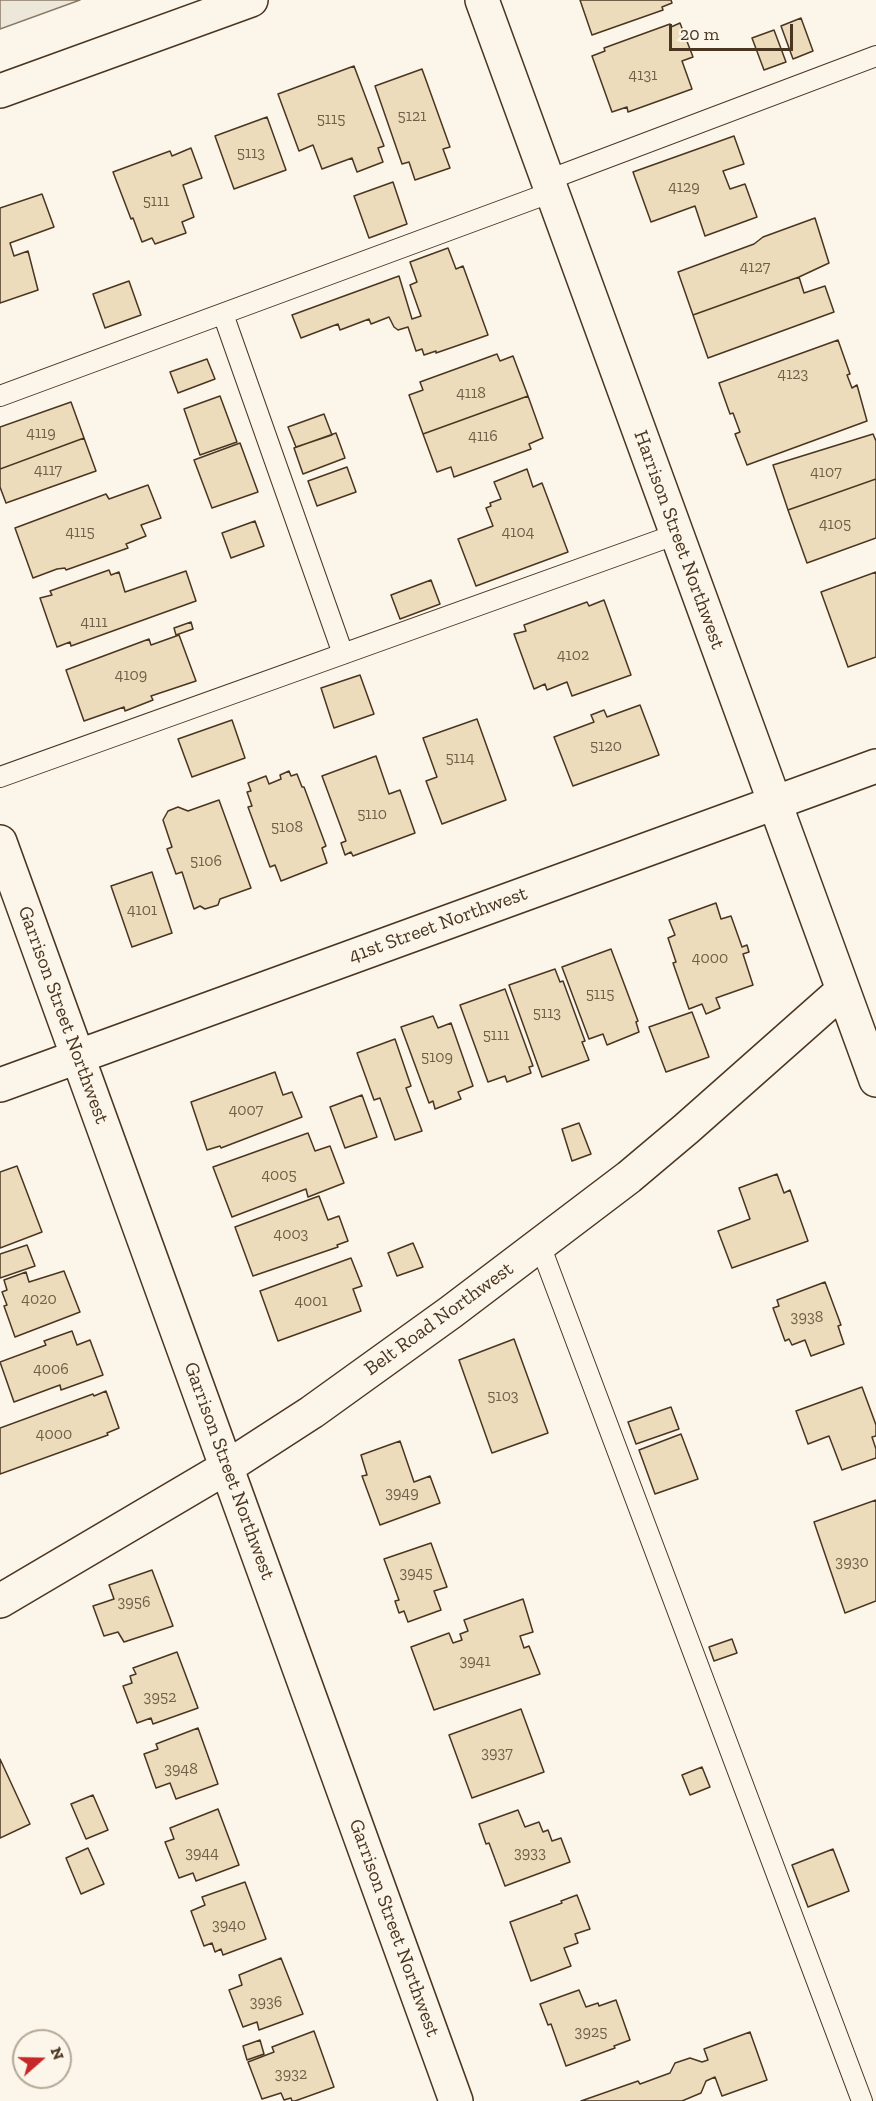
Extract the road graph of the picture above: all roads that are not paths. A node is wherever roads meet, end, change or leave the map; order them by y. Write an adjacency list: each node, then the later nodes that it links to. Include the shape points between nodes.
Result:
1 (251, 0): 4 (street)
2 (482, 0): 5 (street, Harrison Street Northwest)
3 (876, 56): 5 (lane)
4 (0, 91)
5 (550, 186): 6 (lane); 8 (street, Harrison Street Northwest)
6 (223, 314): 7 (lane); 9 (lane)
7 (0, 396)
8 (676, 534): 9 (lane); 12 (street, Harrison Street Northwest)
9 (343, 654): 11 (lane)
10 (876, 766): 12 (street, 41st Street Northwest)
11 (0, 777)
12 (774, 803): 14 (street, Harrison Street Northwest); 15 (street, 41st Street Northwest)
13 (0, 842): 15 (street, Garrison Street Northwest)
14 (843, 990): 16 (street, Harrison Street Northwest); 18 (street, Belt Road Northwest, via 629,1177)
15 (78, 1056): 17 (street, 41st Street Northwest); 19 (street, Garrison Street Northwest)
16 (876, 1080)
17 (0, 1085)
18 (540, 1245): 19 (street, Belt Road Northwest, via 312,1412); 22 (lane)
19 (228, 1467): 20 (street, Belt Road Northwest); 21 (street, Garrison Street Northwest)
20 (0, 1601)
21 (456, 2101)
22 (862, 2101)

